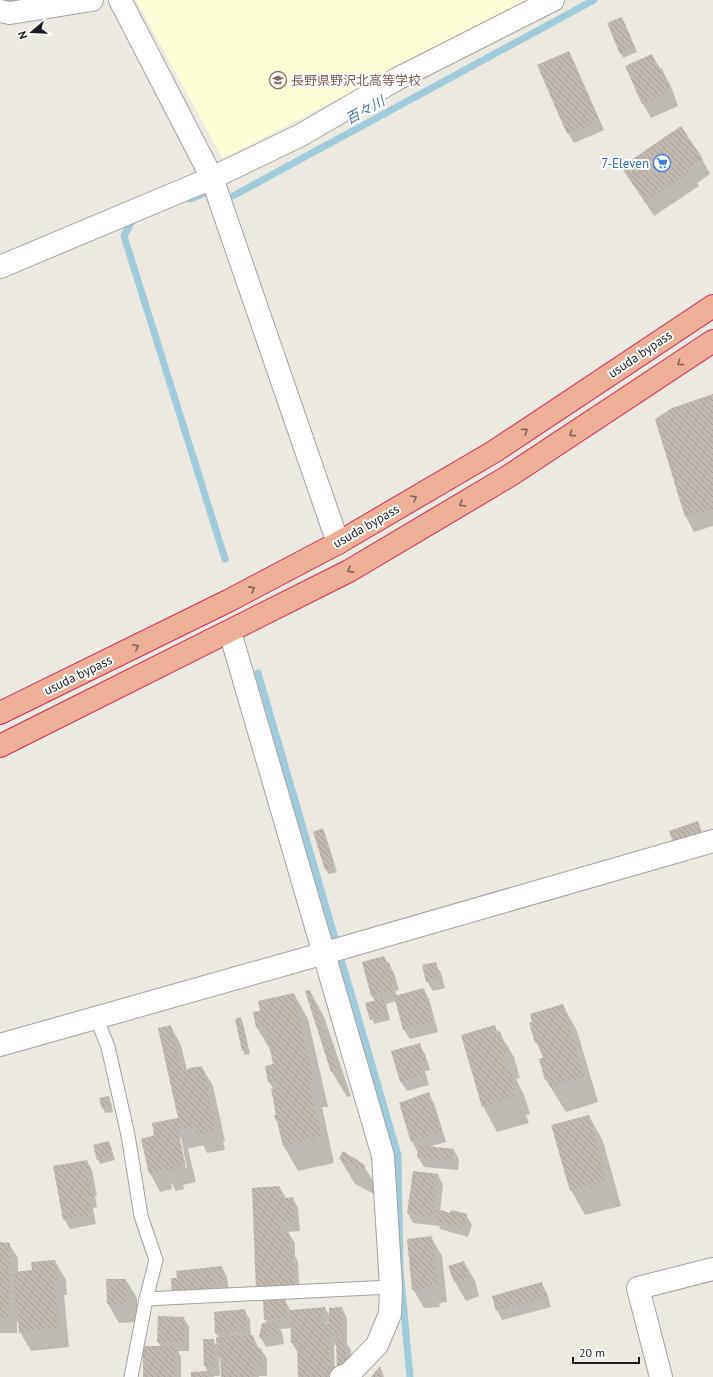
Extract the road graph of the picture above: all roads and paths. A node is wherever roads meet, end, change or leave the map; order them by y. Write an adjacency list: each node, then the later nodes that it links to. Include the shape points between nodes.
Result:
1 (92, 0): 4 (street, via 10,13)
2 (120, 0): 5 (street)
3 (553, 0): 5 (street, via 397,78 301,134)
4 (0, 11)
5 (212, 178): 6 (street); 9 (street)
6 (0, 267)
7 (713, 306): 9 (highway, usuda bypass, one-way to 7, via 495,451)
8 (713, 341): 10 (highway, one-way to 10, via 509,476 349,571)
9 (338, 543): 11 (highway, usuda bypass, one-way to 9, via 228,601)
10 (230, 632): 12 (highway); 14 (street)
11 (0, 713)
12 (0, 746)
13 (713, 842): 14 (street)
14 (325, 953): 15 (street); 18 (street, via 383,1156)
15 (96, 1017): 16 (street); 19 (lane, via 108,1047 128,1135 141,1216 156,1260)
16 (0, 1044)
17 (713, 1269): 22 (street, via 638,1288)
18 (391, 1286): 19 (lane); 21 (street, via 390,1314 377,1345 350,1373)
19 (146, 1299): 20 (lane)
20 (131, 1377)
21 (341, 1377)
22 (662, 1377)

